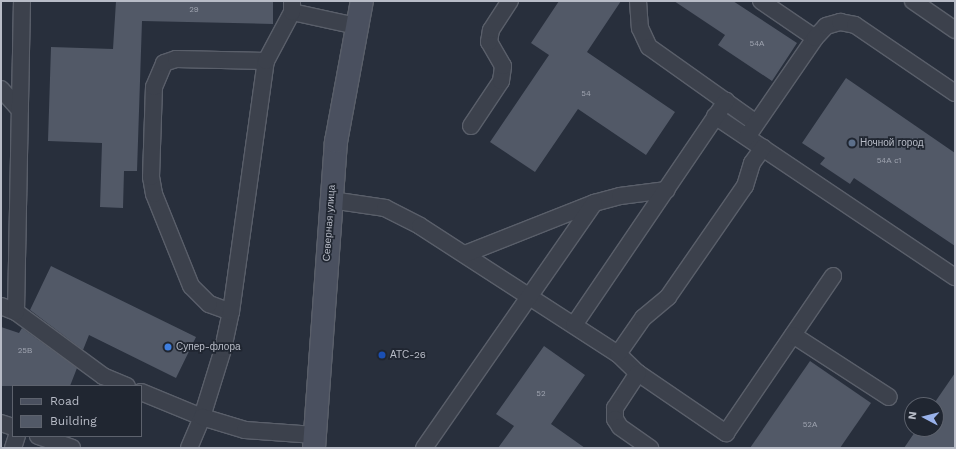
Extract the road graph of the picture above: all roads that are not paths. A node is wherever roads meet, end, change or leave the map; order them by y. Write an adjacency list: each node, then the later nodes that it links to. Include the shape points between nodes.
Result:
1 (22, 1): 15 (lane)
2 (362, 1): 8 (main road, Северная улица)
3 (510, 1): 18 (lane, via 491,30 489,42 503,66 501,81)
4 (638, 1): 14 (lane, via 640,28 649,47)
5 (761, 1): 10 (lane)
6 (913, 1): 9 (lane)
7 (292, 6): 8 (lane); 11 (lane)
8 (356, 26): 22 (main road, Северная улица, via 336,142)
9 (955, 30)
10 (814, 38): 13 (lane, via 826,26 840,22 855,25); 17 (lane)
11 (266, 62): 30 (lane); 30 (lane, via 176,59 164,63 154,87 150,177 154,194 192,286 209,304)
12 (1, 90): 15 (lane)
13 (955, 93)
14 (726, 102): 16 (lane); 17 (lane)
15 (20, 110): 29 (lane)
16 (716, 116): 19 (lane); 21 (lane)
17 (756, 123): 19 (lane)
18 (471, 126)
19 (747, 137): 20 (lane)
20 (763, 148): 26 (lane); 33 (lane, via 752,163 745,186 668,297 644,318)
21 (667, 190): 23 (lane, via 620,196); 31 (lane)
22 (331, 200): 24 (lane, via 385,208); 43 (main road, Северная улица)
23 (594, 203): 24 (lane); 27 (lane)
24 (464, 254): 27 (lane)
25 (834, 276): 32 (lane)
26 (955, 277)
27 (530, 296): 31 (lane); 47 (lane)
28 (1, 306): 29 (lane)
29 (16, 312): 35 (lane, via 87,365)
30 (231, 312): 38 (lane, via 224,349)
31 (574, 325): 33 (lane)
32 (793, 335): 34 (lane, via 726,432); 37 (lane)
33 (618, 354): 34 (lane)
34 (638, 373): 48 (lane, via 615,408 615,419 620,427)
35 (125, 385)
36 (142, 392): 38 (lane)
37 (889, 397)
38 (202, 417): 43 (lane, via 245,430); 46 (lane)
39 (1, 423): 40 (lane)
40 (12, 427)
41 (17, 437): 44 (lane)
42 (41, 437): 45 (lane)
43 (314, 441)
44 (13, 448)
45 (72, 448)
46 (189, 448)
47 (424, 448)
48 (650, 448)

